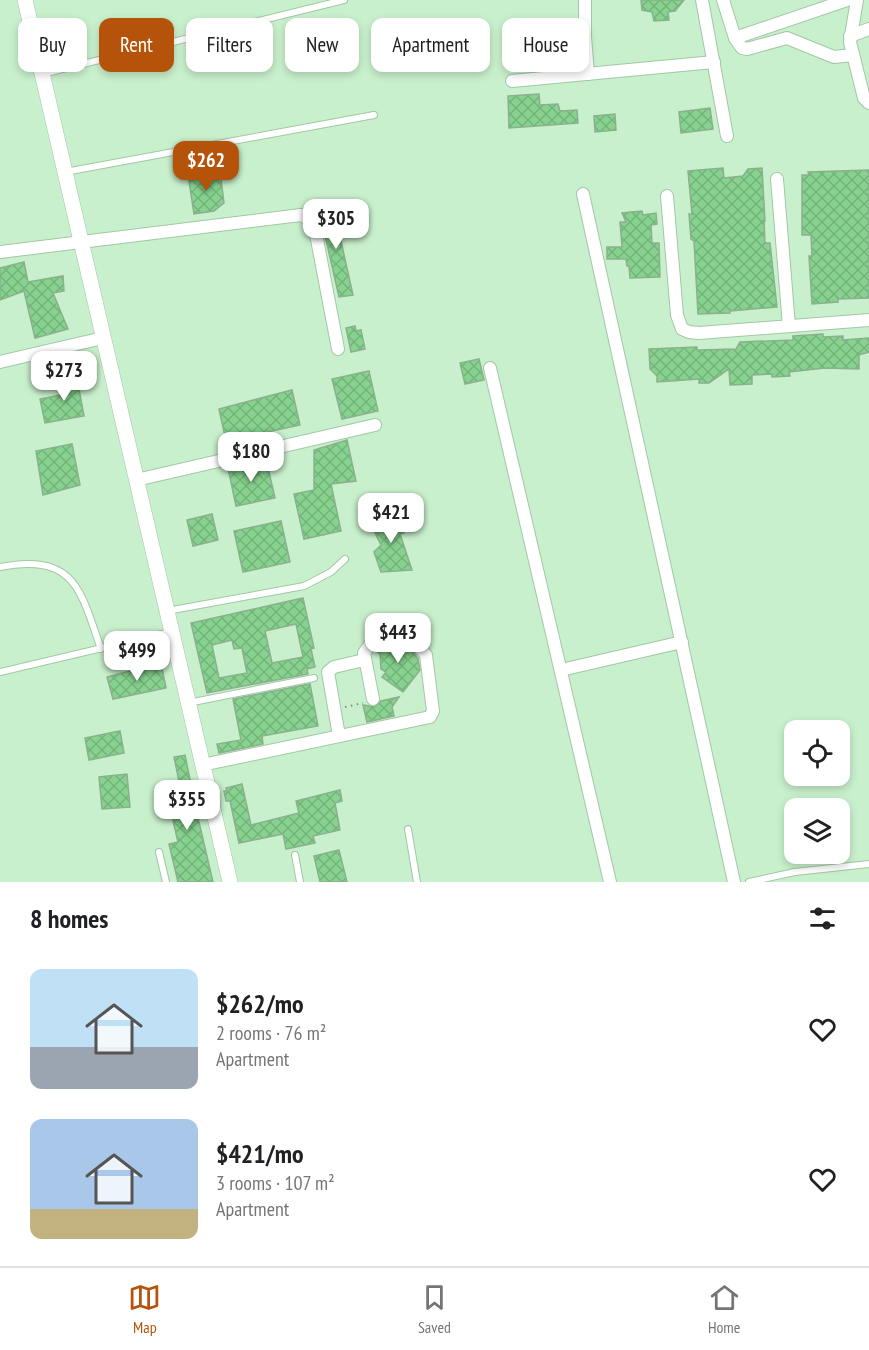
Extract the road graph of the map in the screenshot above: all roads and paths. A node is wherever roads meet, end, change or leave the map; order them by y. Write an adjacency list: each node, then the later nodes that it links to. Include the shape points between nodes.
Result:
1 (25, 0): 13 (street)
2 (344, 0): 13 (lane)
3 (585, 0): 14 (street)
4 (702, 0): 12 (street)
5 (723, 0): 10 (street)
6 (848, 0): 10 (street)
7 (857, 0): 9 (street)
8 (869, 29): 9 (street)
9 (850, 36): 11 (street)
10 (735, 38): 11 (street, via 744,49 787,38 830,56)
11 (852, 55): 16 (street, via 864,98)
12 (714, 62): 14 (street); 18 (street)
13 (42, 74): 19 (street)
14 (588, 74): 15 (street)
15 (512, 81)
16 (869, 103)
17 (374, 115): 19 (lane)
18 (727, 136)
19 (64, 173): 23 (street)
20 (777, 179): 26 (street)
21 (583, 194): 37 (street)
22 (667, 196): 26 (street, via 677,315 682,329 699,333)
23 (81, 242): 24 (street); 27 (street); 28 (street, via 306,216 315,229)
24 (0, 252)
25 (869, 320): 26 (street)
26 (789, 326)
27 (103, 338): 29 (street); 32 (street)
28 (338, 349)
29 (0, 363)
30 (490, 368): 40 (street)
31 (375, 425): 32 (street)
32 (136, 480): 35 (street)
33 (345, 559): 35 (lane, via 331,572 304,586)
34 (0, 567): 38 (lane, via 23,562 45,564 63,573 81,593)
35 (166, 611): 36 (street)
36 (171, 632): 38 (lane); 44 (street)
37 (682, 642): 40 (street); 57 (street)
38 (101, 649): 41 (lane)
39 (364, 660): 43 (street); 45 (street, via 328,672); 46 (street, via 365,650 384,627 392,627 416,644 427,660 433,711 426,719)
40 (561, 670): 56 (street)
41 (0, 672)
42 (314, 678): 44 (lane)
43 (373, 699): 45 (path)
44 (187, 703): 47 (street)
45 (334, 709): 46 (street)
46 (339, 736): 47 (street)
47 (202, 765): 53 (street)
48 (408, 829): 55 (lane)
49 (159, 852): 52 (lane)
50 (295, 855): 54 (lane)
51 (869, 864): 58 (lane)
52 (166, 882)
53 (230, 882)
54 (300, 882)
55 (417, 882)
56 (610, 882)
57 (734, 882)
58 (749, 882)

